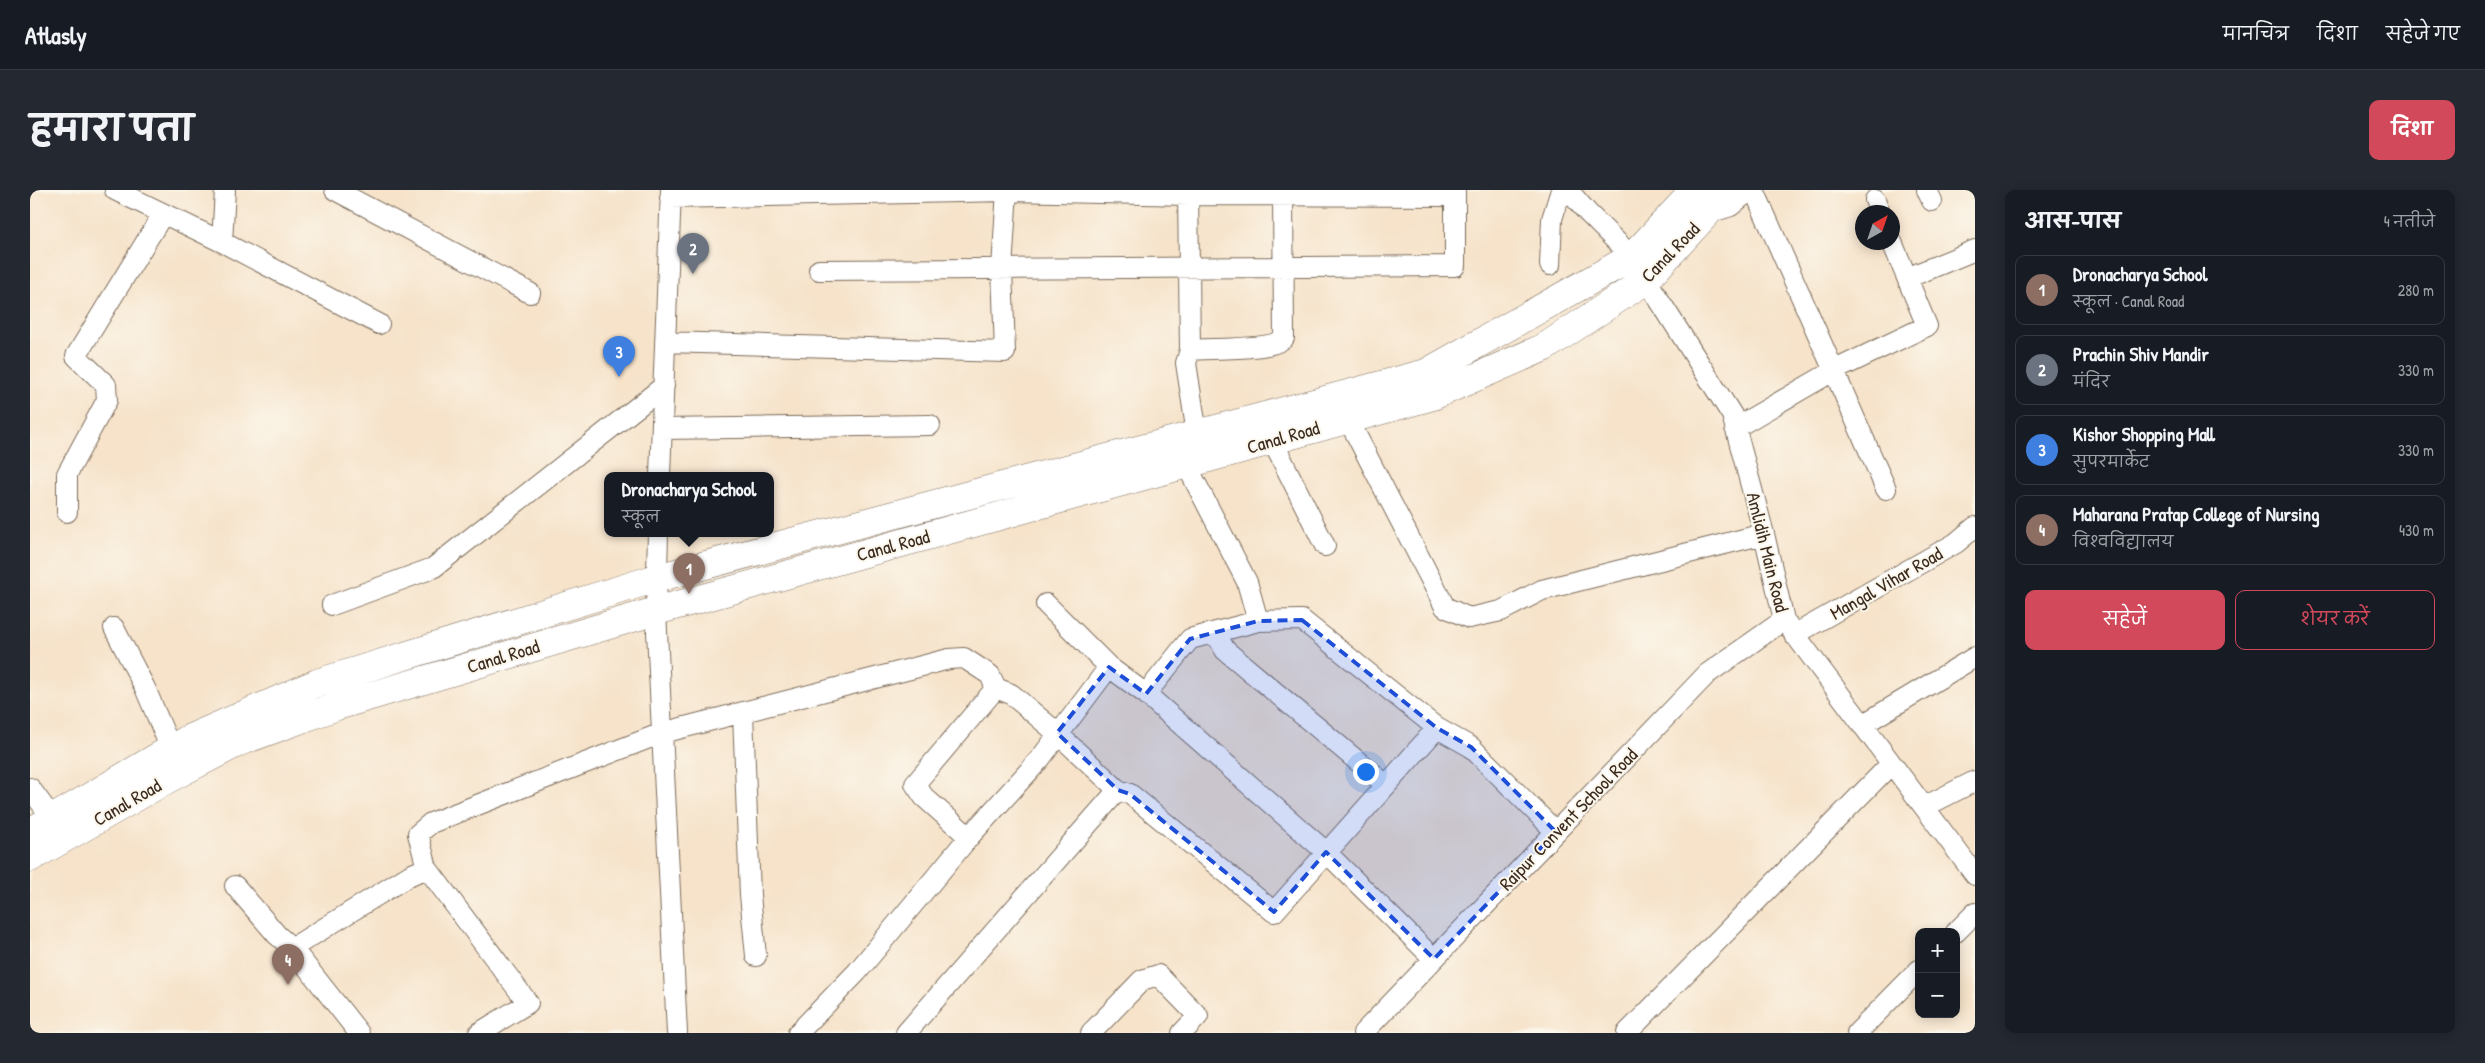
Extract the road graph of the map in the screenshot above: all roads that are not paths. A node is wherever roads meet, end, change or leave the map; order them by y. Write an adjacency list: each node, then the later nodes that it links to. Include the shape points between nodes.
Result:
1 (115, 190): 14 (street)
2 (225, 190): 15 (street)
3 (335, 190): 26 (street)
4 (1561, 190): 19 (street, via 1552,219)
5 (1568, 190): 18 (street, Amlidih Main Road)
6 (1746, 190): 13 (street, via 1729,204)
7 (1754, 190): 30 (street)
8 (1007, 191): 10 (street); 12 (street); 22 (street)
9 (1283, 192): 10 (street); 11 (street); 20 (street)
10 (1188, 193): 21 (street)
11 (1455, 193): 20 (street, via 1456,266)
12 (671, 194): 28 (street)
13 (1709, 197): 18 (main road, Canal Road); 25 (main road, Canal Road)
14 (164, 214): 15 (street); 41 (street, via 76,356 106,386 107,400 67,474)
15 (222, 242): 27 (street)
16 (1895, 250): 24 (street)
17 (1975, 250): 24 (street)
18 (1632, 257): 25 (street, Amlidih Main Road); 36 (main road, Canal Road, via 1426,373)
19 (1550, 265)
20 (1283, 267): 21 (street); 29 (street, via 1285,326 1284,338 1280,342 1264,346)
21 (1188, 268): 22 (street); 29 (street)
22 (1002, 269): 23 (street); 28 (street, via 1005,352)
23 (818, 270)
24 (1907, 278): 30 (street, via 1927,326)
25 (1646, 280): 32 (main road, Canal Road, via 1545,348 1433,396); 34 (street, Amlidih Main Road, via 1732,416)
26 (530, 293)
27 (379, 324)
28 (665, 342): 31 (street)
29 (1190, 350): 36 (street, via 1186,362)
30 (1833, 371): 34 (street); 40 (street)
31 (664, 386): 35 (street); 48 (street, via 433,568)
32 (1348, 419): 37 (main road, Canal Road); 43 (street, via 1445,607 1469,618 1501,611 1542,590)
33 (930, 425): 35 (street)
34 (1736, 428): 43 (street, Amlidih Main Road)
35 (662, 429): 39 (street)
36 (1197, 434): 46 (main road, Canal Road)
37 (1272, 440): 38 (main road, Canal Road); 45 (street)
38 (1186, 464): 49 (main road, Canal Road); 50 (street, via 1247,582)
39 (660, 472)
40 (1886, 489)
41 (67, 512)
42 (1975, 527): 51 (street, Mangal Vihar Road, via 1956,543)
43 (1764, 534): 51 (street, Amlidih Main Road)
44 (658, 537): 46 (street)
45 (1325, 546)
46 (657, 578): 49 (street); 63 (main road, Canal Road, via 317,683)
47 (1046, 604): 55 (street)
48 (332, 605)
49 (656, 611): 61 (street); 74 (main road, Canal Road, via 337,706 239,742)
50 (1258, 622): 53 (street); 60 (street, via 1302,620)
51 (1789, 627): 59 (street, Amlidih Main Road); 71 (street, Raipur Convent School Road, via 1707,674)
52 (114, 628): 63 (street)
53 (1216, 634): 57 (street, via 1190,639); 66 (street, via 1225,650)
54 (1975, 657): 59 (street)
55 (1109, 667): 57 (street); 62 (street)
56 (996, 688): 58 (street, via 990,675 964,658 949,658); 62 (street, via 1011,694); 72 (street, via 915,784 924,797)
57 (1146, 694): 73 (street)
58 (743, 713): 61 (street); 81 (street, via 750,895)
59 (1862, 725): 64 (street, Amlidih Main Road)
60 (1437, 728): 66 (street); 71 (street, via 1471,747)
61 (662, 733): 75 (street, via 431,823 418,834); 87 (street)
62 (1057, 733): 68 (street); 72 (street, via 1040,759)
63 (171, 749): 70 (main road, Canal Road)
64 (1891, 764): 69 (street, Amlidih Main Road); 92 (street)
65 (1975, 781): 69 (street)
66 (1386, 785): 73 (street)
67 (30, 788): 70 (street)
68 (1118, 790): 73 (street, via 1130,794 1274,912); 84 (street)
69 (1924, 807): 76 (street, Amlidih Main Road)
70 (41, 825)
71 (1556, 832): 82 (street, Raipur Convent School Road)
72 (969, 836): 88 (street, via 857,972)
73 (1326, 852): 82 (street)
74 (30, 858)
75 (427, 868): 80 (street, via 410,875); 86 (street, via 528,1002)
76 (1975, 875)
77 (236, 886): 80 (street)
78 (1975, 913): 79 (street)
79 (1960, 928)
80 (292, 948): 85 (street)
81 (756, 956)
82 (1434, 960): 91 (street, Raipur Convent School Road)
83 (1916, 973): 93 (street)
84 (913, 1031)
85 (359, 1033)
86 (480, 1033)
87 (677, 1033)
88 (798, 1033)
89 (1091, 1033): 90 (street, via 1142,980 1158,975 1198,1016)
90 (1182, 1033)
91 (1363, 1033)
92 (1627, 1033)
93 (1857, 1033)

